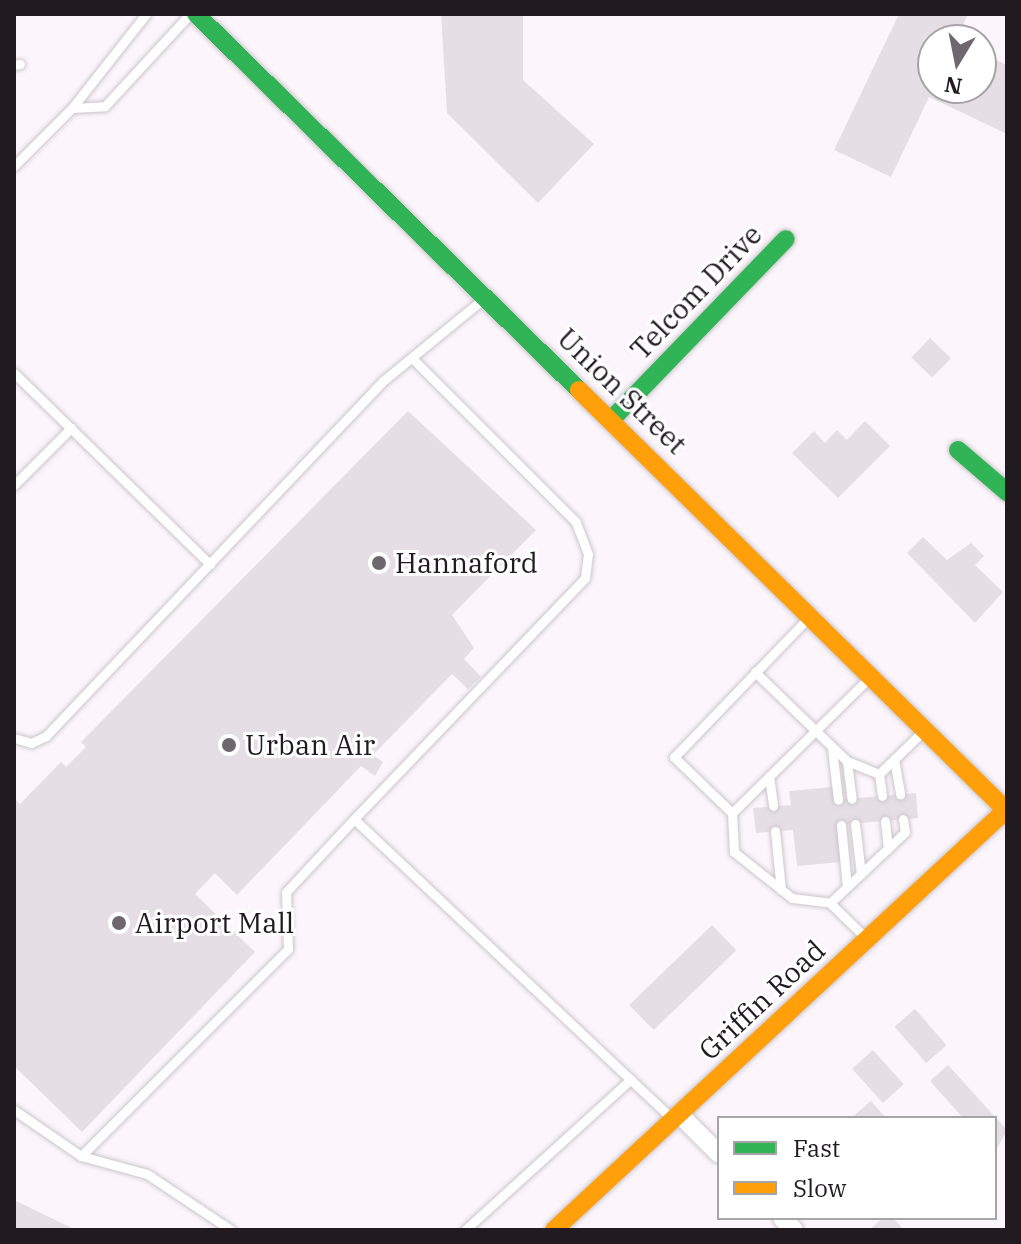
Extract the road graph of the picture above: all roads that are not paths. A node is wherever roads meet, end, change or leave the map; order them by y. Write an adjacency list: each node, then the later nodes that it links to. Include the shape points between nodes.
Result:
1 (146, 14): 4 (lane)
2 (190, 14): 4 (lane, via 105,106)
3 (196, 14): 7 (main road, Union Street)
4 (72, 108): 5 (lane)
5 (14, 166)
6 (786, 239): 10 (main road, Telcom Drive)
7 (485, 297): 8 (lane); 10 (main road, Union Street)
8 (414, 360): 15 (lane, via 383,381); 34 (lane, via 576,522 588,554 585,578)
9 (14, 373): 11 (lane)
10 (612, 419): 16 (main road, Union Street)
11 (71, 428): 13 (lane); 15 (lane)
12 (958, 450): 14 (main road)
13 (14, 485)
14 (1007, 492)
15 (210, 564): 21 (lane, via 46,736 31,743)
16 (809, 616): 17 (lane); 18 (main road, Union Street)
17 (755, 672): 20 (lane); 33 (lane, via 674,757)
18 (871, 677): 19 (main road, Union Street); 20 (lane)
19 (925, 729): 23 (lane); 32 (main road, Union Street)
20 (816, 731): 22 (lane); 26 (lane)
21 (14, 738)
22 (832, 747): 24 (lane); 30 (lane)
23 (894, 759): 25 (lane); 27 (lane)
24 (847, 761): 25 (lane); 29 (lane)
25 (879, 774): 28 (lane)
26 (769, 776): 31 (lane); 33 (lane)
27 (900, 794)
28 (882, 796)
29 (852, 799)
30 (838, 800)
31 (773, 806)
32 (1007, 810): 45 (main road, Griffin Road)
33 (732, 813): 43 (lane, via 734,852)
34 (354, 819): 46 (lane); 50 (lane, via 286,892 288,949)
35 (903, 819): 40 (lane, via 905,832)
36 (885, 821): 40 (lane)
37 (855, 824): 41 (lane)
38 (841, 825): 42 (lane)
39 (775, 831): 43 (lane)
40 (888, 849): 41 (lane)
41 (861, 874): 42 (lane)
42 (847, 887): 44 (lane)
43 (781, 890): 44 (lane)
44 (830, 903): 45 (lane)
45 (867, 940): 48 (main road, Griffin Road)
46 (631, 1079): 48 (lane); 52 (lane)
47 (14, 1110): 50 (lane)
48 (677, 1118): 49 (street); 53 (main road, Griffin Road)
49 (717, 1152)
50 (81, 1156): 51 (lane, via 147,1174)
51 (231, 1230)
52 (465, 1230)
53 (554, 1230)

